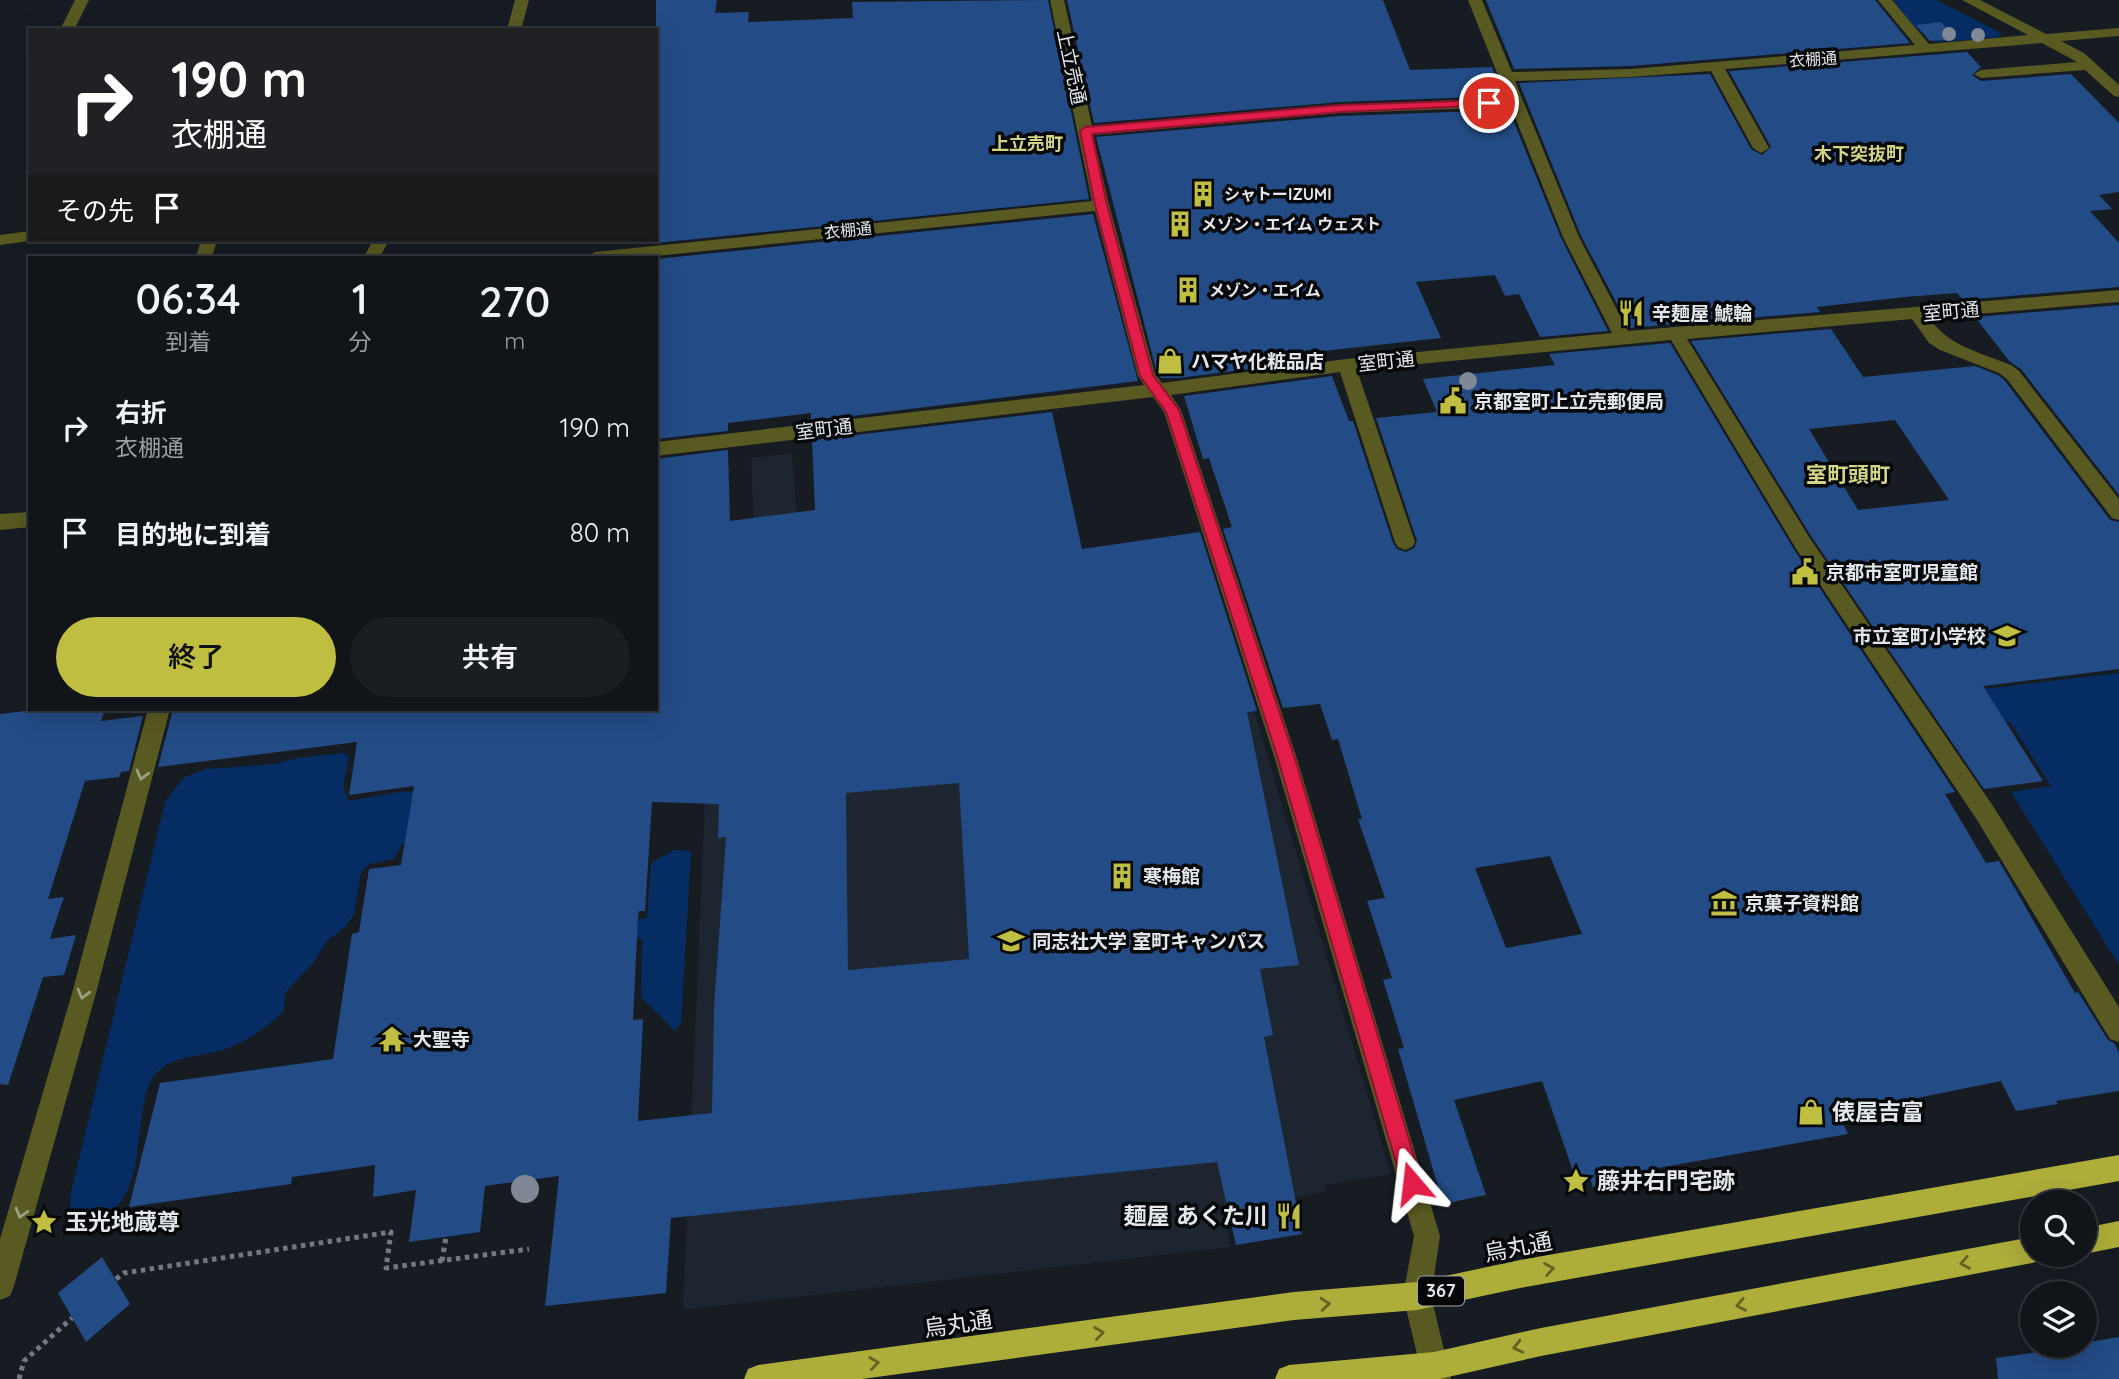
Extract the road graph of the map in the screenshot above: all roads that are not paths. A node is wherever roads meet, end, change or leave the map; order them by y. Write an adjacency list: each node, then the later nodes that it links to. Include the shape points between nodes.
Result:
1 (82, 0): 7 (street)
2 (522, 0): 8 (street)
3 (1057, 0): 18 (street, 上立売通)
4 (1475, 0): 15 (street)
5 (1885, 0): 11 (street)
6 (1969, 0): 10 (street)
7 (68, 28)
8 (515, 28)
9 (2119, 32): 10 (street, 衣棚通)
10 (2052, 39): 11 (street, 衣棚通); 12 (street)
11 (1927, 50): 13 (street, 衣棚通)
12 (2090, 65): 14 (street); 16 (street)
13 (1716, 66): 15 (street, 衣棚通); 19 (street)
14 (1981, 74)
15 (1506, 77): 17 (street)
16 (2119, 93)
17 (1516, 102): 18 (street, via 1340,109); 27 (street, via 1571,237)
18 (1085, 131): 20 (street, 上立売通)
19 (1761, 148)
20 (1101, 205): 23 (street, 衣棚通); 29 (street, 上立売通, via 1147,376)
21 (28, 236): 22 (street)
22 (0, 240)
23 (605, 256)
24 (2119, 296): 25 (street, 室町通)
25 (1917, 314): 26 (street, 室町通); 31 (street, via 1938,342 2013,375)
26 (1675, 333): 27 (street, 室町通); 36 (street, via 1802,542 1984,813)
27 (1623, 338): 28 (street, 室町通)
28 (1346, 365): 29 (street, 室町通); 34 (street)
29 (1158, 390): 30 (street, 室町通); 42 (street, 上立売通, via 1172,410 1286,759 1427,1236)
30 (658, 449)
31 (2119, 513)
32 (28, 519): 33 (street)
33 (0, 523)
34 (1405, 542)
35 (158, 711): 41 (street, one-way to 41)
36 (2119, 1030)
37 (2119, 1168): 42 (highway, 烏丸通 / 367, one-way to 37)
38 (2119, 1234): 39 (highway)
39 (2097, 1238)
40 (2020, 1252): 43 (highway, one-way to 43, via 1541,1342)
41 (0, 1286)
42 (1417, 1296): 43 (street); 44 (highway, 烏丸通 / 367, one-way to 42, via 1294,1306)
43 (1436, 1372): 45 (highway)
44 (758, 1379)
45 (1289, 1379)

